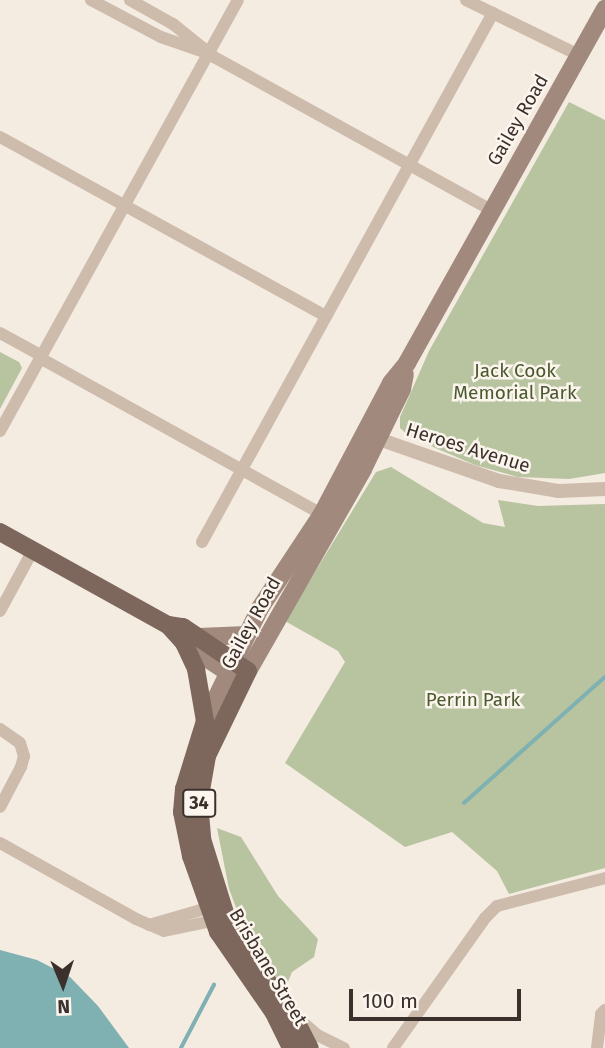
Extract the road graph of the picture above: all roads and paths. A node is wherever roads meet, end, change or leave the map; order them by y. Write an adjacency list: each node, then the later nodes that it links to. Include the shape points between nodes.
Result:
1 (91, 0): 7 (street, via 161,37)
2 (130, 0): 7 (street, via 169,22)
3 (238, 0): 7 (street)
4 (466, 0): 6 (street)
5 (605, 9): 8 (main road, Gailey Road)
6 (493, 13): 8 (street); 10 (street)
7 (209, 54): 10 (street); 11 (street)
8 (579, 55): 12 (main road, Gailey Road)
9 (0, 137): 11 (street)
10 (409, 164): 12 (street); 13 (street)
11 (124, 205): 13 (street); 15 (street)
12 (491, 210): 17 (main road, Gailey Road, via 407,363 401,388)
13 (326, 316): 18 (street)
14 (0, 333): 15 (street)
15 (41, 357): 16 (street); 18 (street)
16 (0, 431)
17 (371, 436): 19 (street, Heroes Avenue, via 510,484 559,491); 20 (main road, Gailey Road); 27 (main road, Gailey Road)
18 (243, 470): 20 (street); 22 (street)
19 (605, 489)
20 (322, 514): 25 (main road, Gailey Road)
21 (0, 532): 23 (main road)
22 (202, 542)
23 (33, 550): 24 (street); 26 (main road, via 168,625 183,627)
24 (0, 611)
25 (247, 635): 26 (main road); 27 (main road, Gailey Road)
26 (191, 640): 27 (main road); 28 (main road, 34)
27 (238, 671): 28 (main road, Gailey Road); 33 (main road, Gailey Road / 34, via 207,757 199,802)
28 (205, 720): 33 (main road, Gailey Road / 34, via 186,773 182,812 187,841)
29 (0, 729): 30 (street, via 20,743 24,756)
30 (0, 807)
31 (0, 844): 33 (street, via 164,931)
32 (605, 878): 39 (street, via 498,906)
33 (217, 913): 34 (main road, Brisbane Street / 34); 36 (main road, Brisbane Street / 34, via 226,947 274,1013)
34 (283, 1003): 37 (main road, Brisbane Street / 34); 38 (street, via 314,1033)
35 (605, 1010): 40 (street)
36 (291, 1048)
37 (310, 1048)
38 (344, 1048)
39 (393, 1048)
40 (597, 1048)

